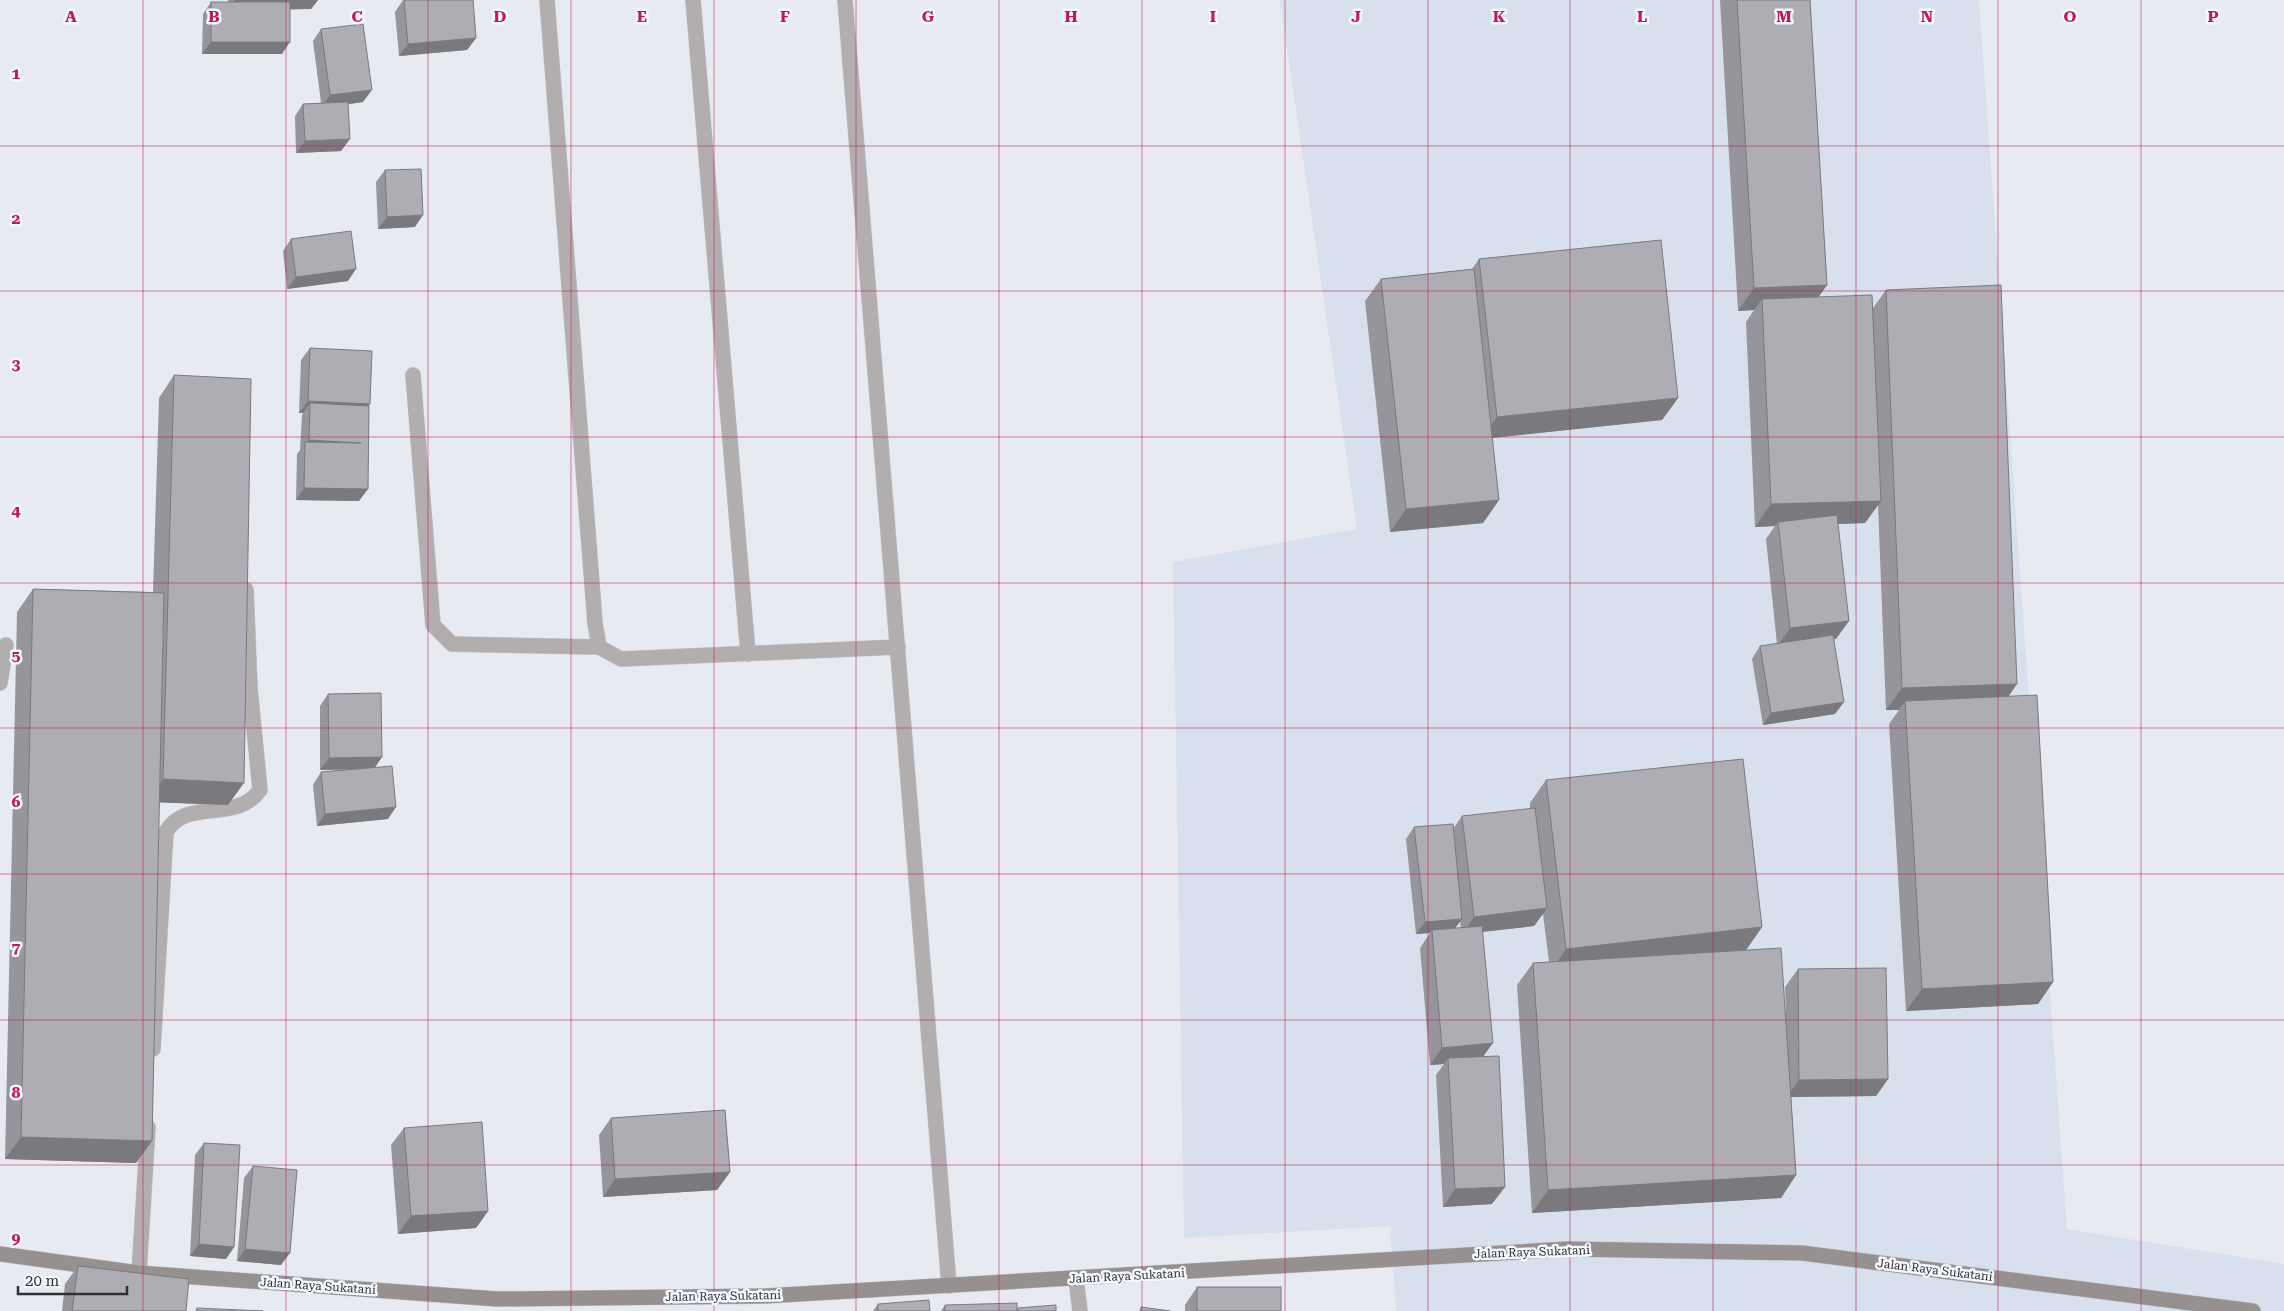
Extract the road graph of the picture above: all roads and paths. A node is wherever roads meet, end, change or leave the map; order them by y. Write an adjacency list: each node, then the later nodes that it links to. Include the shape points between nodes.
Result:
1 (547, 0): 7 (street)
2 (693, 0): 9 (street)
3 (845, 0): 8 (street)
4 (413, 374): 7 (street, via 433,625 452,644)
5 (245, 570): 11 (street, via 250,688 260,790 246,804 178,818 171,822 166,832)
6 (6, 645): 10 (street)
7 (599, 647): 9 (street, via 621,660)
8 (898, 647): 9 (street); 16 (street)
9 (748, 654)
10 (0, 682)
11 (152, 1067)
12 (149, 1116): 14 (street)
13 (0, 1254): 14 (main road, Jalan Raya Sukatani)
14 (139, 1273): 16 (main road, Jalan Raya Sukatani, via 497,1299 765,1296)
15 (1076, 1279): 16 (main road, Jalan Raya Sukatani); 17 (street); 18 (main road, Jalan Raya Sukatani, via 1567,1249 1802,1253)
16 (949, 1286)
17 (1080, 1311)
18 (2253, 1311)

